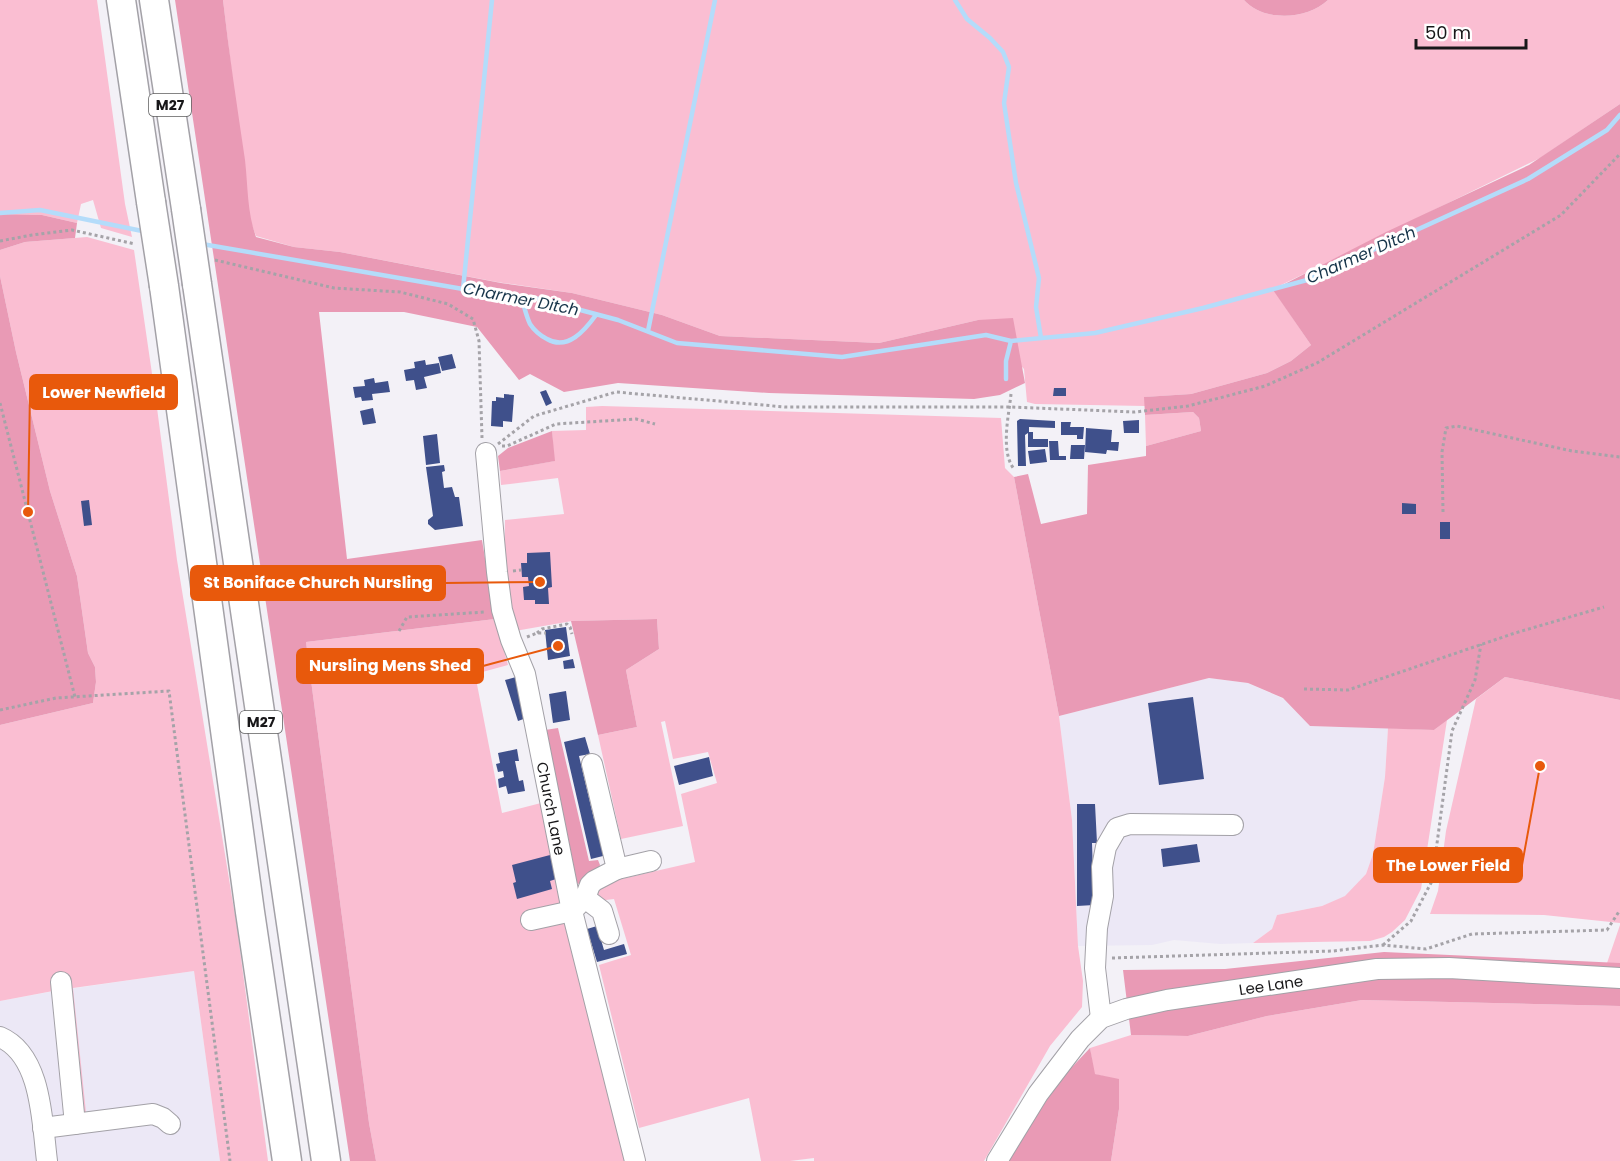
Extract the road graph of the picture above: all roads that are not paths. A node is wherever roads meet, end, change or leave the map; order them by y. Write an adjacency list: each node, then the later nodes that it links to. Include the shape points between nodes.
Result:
1 (121, 0): 19 (highway, M27, bridge)
2 (154, 0): 20 (highway, M27, bridge)
3 (486, 453): 8 (street, Church Lane, via 502,610 525,675)
4 (592, 764): 7 (street)
5 (1233, 825): 13 (street, via 1130,824 1117,828 1106,847 1102,867 1103,896 1095,958)
6 (651, 861): 7 (street)
7 (617, 869): 8 (street, via 594,881)
8 (578, 905): 9 (street); 10 (street, via 602,911); 21 (street, Church Lane)
9 (531, 920)
10 (609, 934)
11 (1620, 978): 13 (street, Lee Lane, via 1449,968 1377,969 1167,1000)
12 (61, 982): 15 (street)
13 (1101, 1018): 22 (street, Lee Lane, via 1038,1094)
14 (0, 1037): 17 (street, via 15,1046 32,1072)
15 (75, 1124): 16 (street, via 153,1114); 17 (street)
16 (170, 1124)
17 (43, 1128): 18 (street)
18 (47, 1161)
19 (287, 1161)
20 (326, 1161)
21 (635, 1161)
22 (997, 1161)

